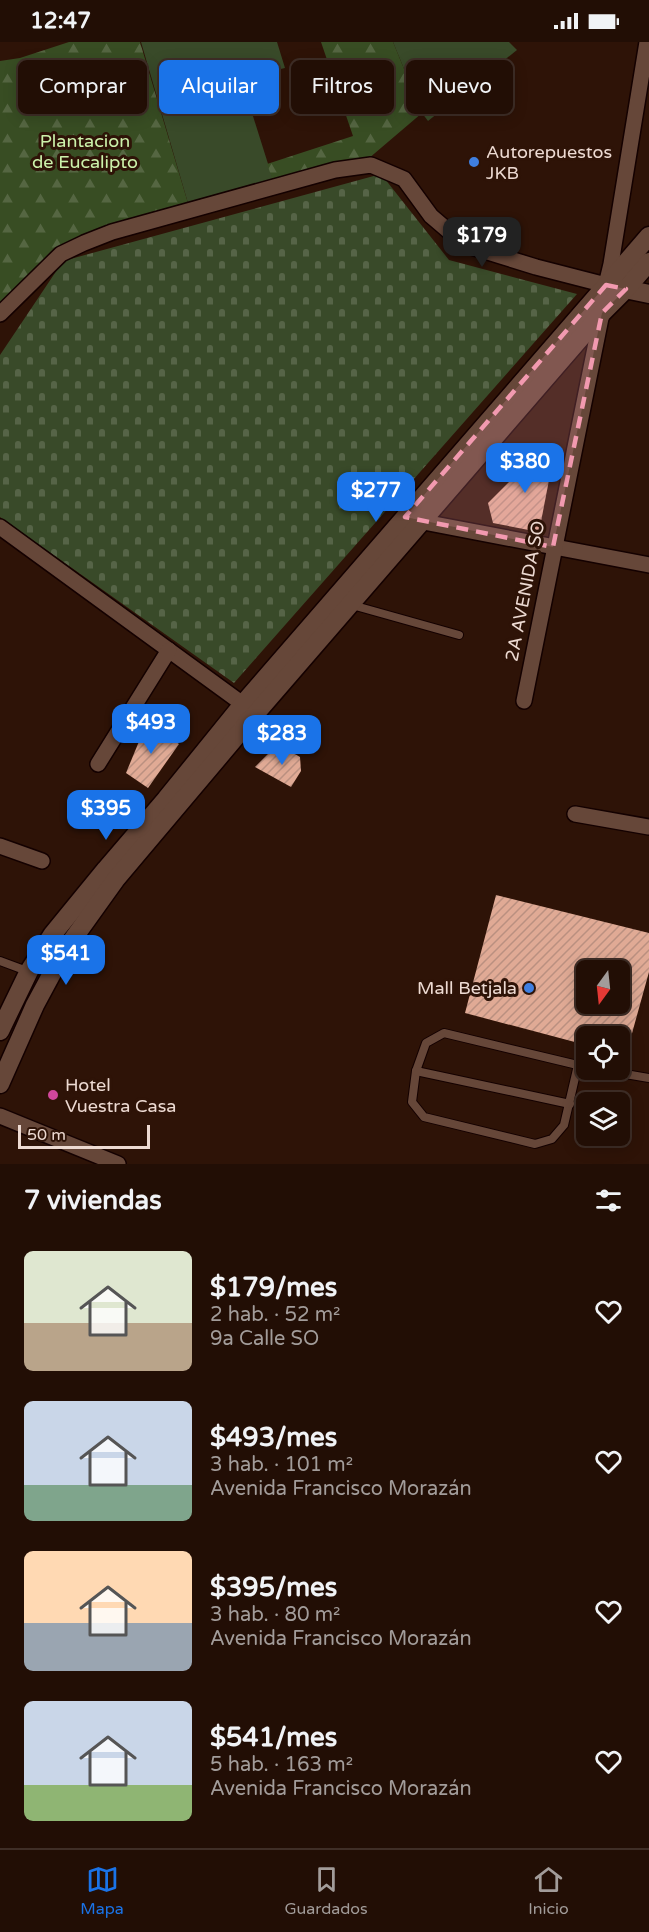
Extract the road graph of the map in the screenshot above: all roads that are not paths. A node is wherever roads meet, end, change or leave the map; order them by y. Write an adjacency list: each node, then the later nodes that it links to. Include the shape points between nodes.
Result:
1 (647, 42): 4 (street)
2 (649, 236): 4 (main road)
3 (649, 262): 5 (main road)
4 (606, 285): 5 (main road); 8 (street, via 465,245 431,216 404,179 371,165 335,170 112,232 61,254); 9 (main road)
5 (626, 289): 6 (main road); 7 (main road)
6 (649, 294)
7 (602, 313): 9 (main road); 11 (street, 2A AVENIDA SO)
8 (0, 314)
9 (413, 520): 11 (street); 13 (main road); 17 (main road)
10 (0, 527): 15 (street)
11 (553, 547): 12 (street); 16 (street, 2A AVENIDA SO)
12 (649, 565)
13 (351, 604): 14 (lane); 17 (main road)
14 (459, 635)
15 (169, 650): 17 (street); 18 (street)
16 (524, 701)
17 (249, 709): 23 (main road)
18 (98, 764)
19 (575, 814): 20 (street)
20 (649, 827)
21 (0, 846): 22 (street)
22 (42, 861)
23 (111, 874): 25 (main road, via 52,935); 32 (main road, via 35,1005)
24 (0, 961): 25 (lane)
25 (29, 971): 26 (main road)
26 (0, 1031)
27 (576, 1065): 28 (lane, via 444,1033 426,1042)
28 (416, 1071): 33 (lane); 33 (lane, via 412,1102 424,1117 535,1144 552,1139 564,1125)
29 (630, 1075): 30 (lane)
30 (649, 1078)
31 (578, 1080): 33 (lane)
32 (0, 1084)
33 (570, 1104)
34 (0, 1116): 35 (street)
35 (118, 1164)

